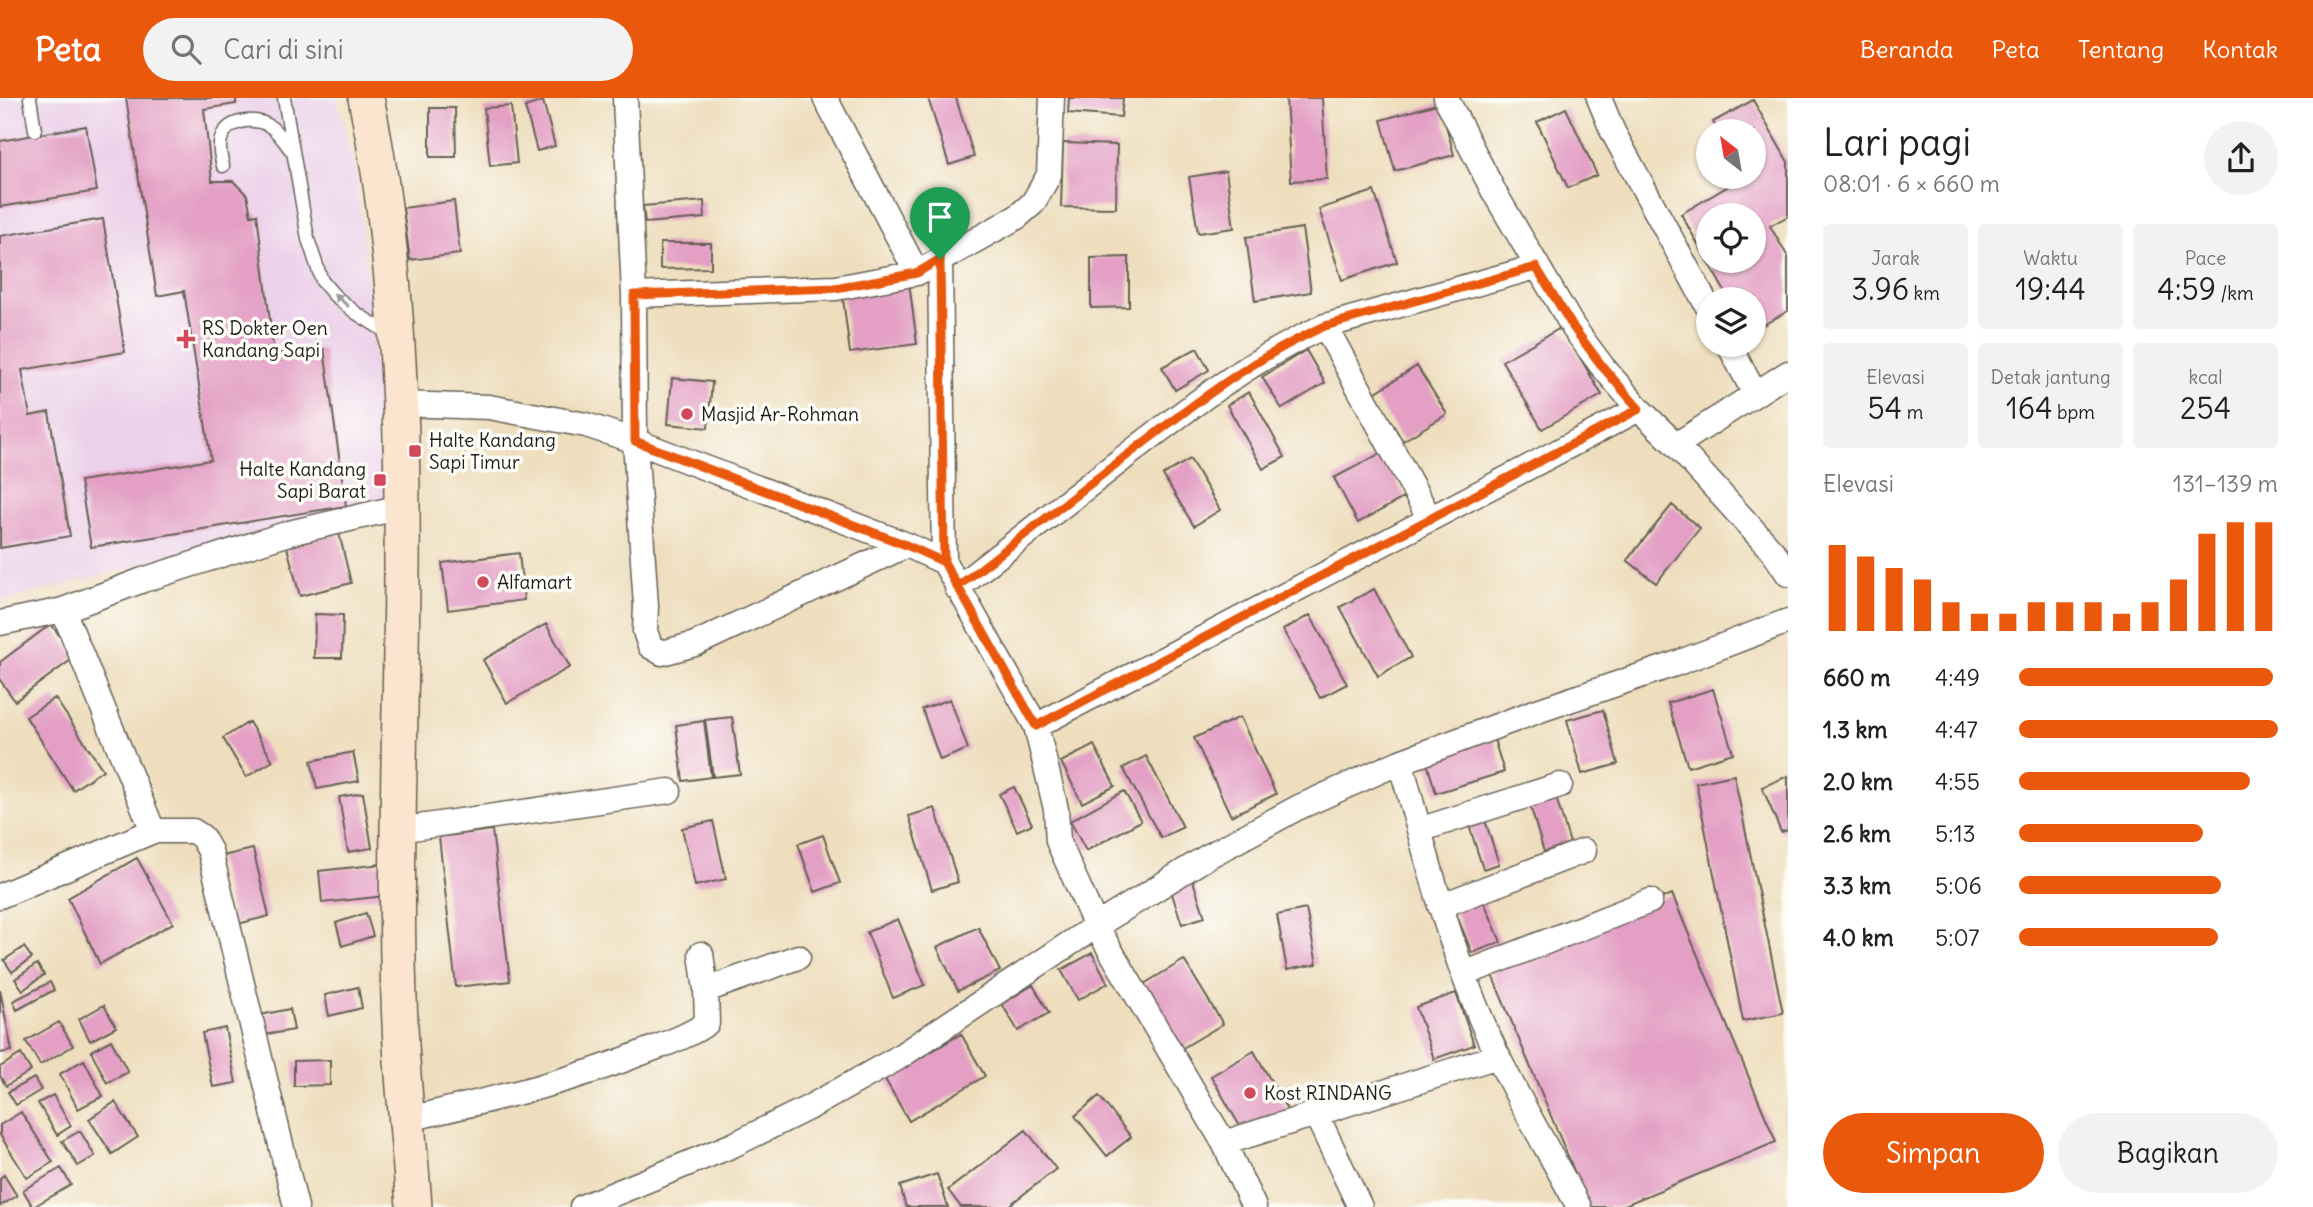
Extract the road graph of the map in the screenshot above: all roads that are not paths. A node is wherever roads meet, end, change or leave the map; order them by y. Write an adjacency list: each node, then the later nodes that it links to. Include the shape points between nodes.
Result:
1 (30, 98): 9 (lane)
2 (284, 98): 10 (lane)
3 (366, 98): 18 (main road, via 377,155)
4 (625, 98): 16 (street)
5 (825, 98): 14 (street)
6 (1052, 98): 12 (street, via 1049,175 1033,203 1017,217)
7 (1446, 98): 13 (street)
8 (1599, 98): 15 (street)
9 (35, 130)
10 (293, 152): 11 (lane, via 270,126 254,120 235,123 221,136); 18 (lane, one-way to 10, via 356,313 322,281 308,239)
11 (223, 166)
12 (940, 259): 14 (street); 29 (street)
13 (1536, 267): 17 (street); 23 (street, via 1573,327)
14 (917, 273): 16 (street, via 836,288)
15 (1697, 287)
16 (634, 295): 24 (street)
17 (1325, 326): 27 (street); 31 (street, via 1242,370 1202,398)
18 (397, 339): 22 (main road)
19 (1735, 357): 21 (street)
20 (1788, 373): 21 (street)
21 (1755, 394): 25 (street)
22 (400, 404): 24 (street, via 502,408 586,425); 26 (main road)
23 (1639, 409): 25 (street); 27 (street)
24 (635, 441): 28 (street); 28 (street, via 645,631 656,651 695,644)
25 (1676, 445): 30 (street)
26 (401, 507): 32 (street, via 289,533); 39 (main road)
27 (1430, 519): 35 (street)
28 (906, 545): 29 (street)
29 (944, 562): 31 (street)
30 (1788, 574)
31 (957, 587): 35 (street)
32 (62, 610): 34 (street); 41 (street)
33 (1788, 621): 46 (street, via 1413,757 1297,808)
34 (0, 623)
35 (1036, 726): 46 (street, via 1056,809 1058,841)
36 (1404, 775): 40 (street)
37 (1560, 785): 40 (street)
38 (668, 791): 39 (street)
39 (398, 830): 53 (main road, via 400,1026)
40 (1419, 830): 45 (street)
41 (153, 831): 43 (street); 55 (street, via 193,831 209,851)
42 (1584, 851): 45 (street)
43 (0, 896)
44 (1650, 901): 49 (street)
45 (1440, 906): 49 (street)
46 (1096, 926): 54 (street); 57 (street, via 896,1059 810,1107 733,1145)
47 (701, 954): 50 (street)
48 (798, 957): 50 (street)
49 (1464, 974): 51 (street)
50 (706, 990): 53 (street, via 707,1023 661,1045 582,1075)
51 (1498, 1056): 52 (street); 60 (street)
52 (1315, 1114): 54 (street); 59 (street)
53 (408, 1119): 56 (main road)
54 (1224, 1143): 58 (street)
55 (296, 1207)
56 (414, 1207)
57 (582, 1207)
58 (1254, 1207)
59 (1360, 1207)
60 (1579, 1207)

